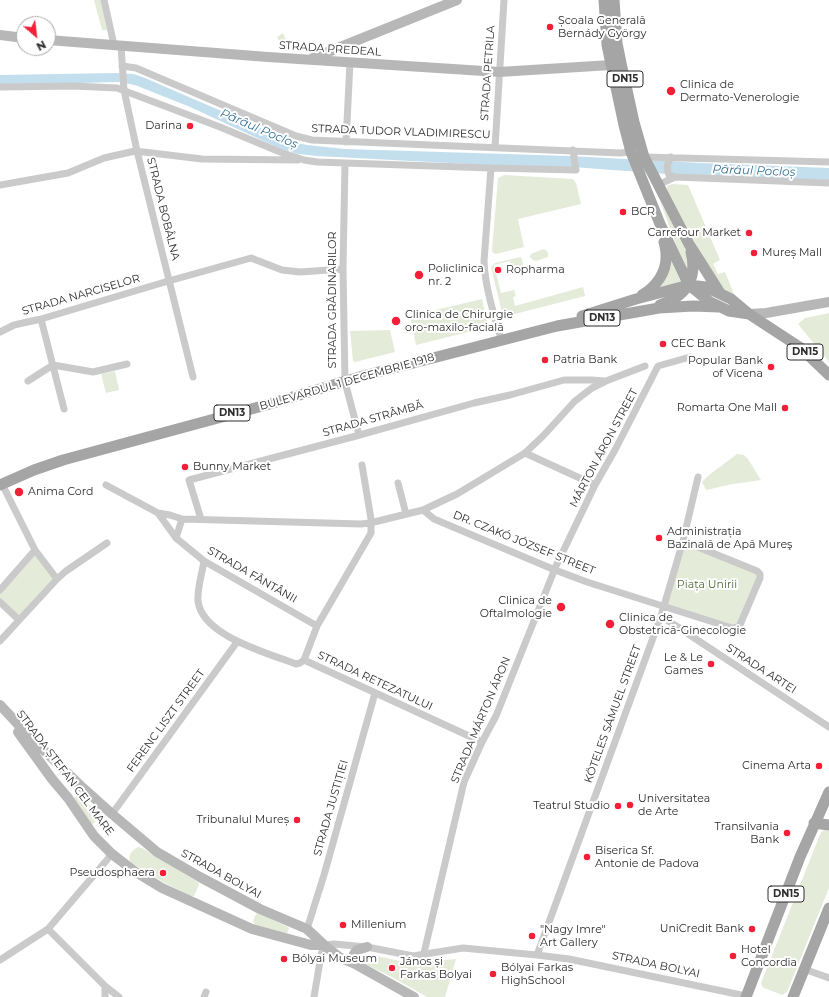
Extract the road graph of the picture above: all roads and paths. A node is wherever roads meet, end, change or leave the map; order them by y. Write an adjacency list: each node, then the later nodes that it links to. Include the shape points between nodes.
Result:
1 (104, 0): 10 (street, STRADA BOBÂLNA)
2 (457, 0): 9 (street)
3 (504, 0): 15 (street, STRADA PETRILA)
4 (604, 0): 13 (main road, DN15)
5 (614, 0): 23 (main road, DN15, via 617,43)
6 (0, 35): 7 (street)
7 (16, 37)
8 (56, 41): 10 (street, STRADA PREDEAL)
9 (350, 43): 11 (street); 12 (street)
10 (118, 45): 11 (street, STRADA PREDEAL); 14 (street, STRADA BOBÂLNA)
11 (310, 60): 12 (street, STRADA PREDEAL)
12 (350, 62): 15 (street, STRADA PREDEAL); 18 (street)
13 (611, 65): 15 (street, STRADA PREDEAL); 22 (main road, DN15)
14 (122, 66): 17 (street, STRADA BOBÂLNA); 18 (street, STRADA TUDOR VLADIMIRESCU, via 136,68 296,136 312,140)
15 (499, 72): 19 (street, STRADA PETRILA)
16 (0, 87): 17 (street)
17 (124, 88): 21 (street, STRADA BOBÂLNA); 25 (street)
18 (346, 142): 19 (street, STRADA TUDOR VLADIMIRESCU)
19 (495, 146): 20 (street, STRADA TUDOR VLADIMIRESCU)
20 (573, 150): 22 (street, STRADA TUDOR VLADIMIRESCU); 28 (street, via 576,170)
21 (137, 151): 25 (street, via 202,159); 31 (street, via 104,158 68,173); 36 (street, STRADA BOBÂLNA)
22 (631, 152): 33 (main road, DN15)
23 (644, 157): 24 (street); 32 (main road, DN15)
24 (671, 157): 26 (street); 29 (street, via 667,169 669,175)
25 (304, 160): 27 (street)
26 (829, 162)
27 (345, 163): 28 (street); 35 (street, STRADA GRĂDINARILOR)
28 (491, 168): 47 (street, via 484,261 486,285)
29 (675, 177): 30 (street); 32 (street)
30 (829, 182)
31 (0, 185)
32 (658, 185): 34 (main road, DN15)
33 (660, 224): 37 (main road, DN15); 39 (main road, via 666,255 663,275 652,288)
34 (689, 244): 37 (main road, via 694,262); 38 (main road, DN15)
35 (343, 269): 36 (street, STRADA NARCISELOR, via 300,272 282,270 250,258); 55 (street, STRADA GRĂDINARILOR)
36 (169, 281): 44 (street, STRADA NARCISELOR); 53 (street, STRADA BOBÂLNA)
37 (689, 285): 38 (main road, BULEVARDUL 1 DECEMBRIE 1918, via 706,287); 39 (main road, BULEVARDUL 1 DECEMBRIE 1918); 41 (main road, DN15); 42 (main road, via 679,296)
38 (720, 294): 43 (main road, DN15, via 731,299)
39 (636, 299): 45 (main road, BULEVARDUL 1 DECEMBRIE 1918 / DN13)
40 (829, 302): 43 (street)
41 (719, 307): 42 (main road, BULEVARDUL 1 DECEMBRIE 1918 / DN13, via 677,306); 43 (main road, DN15)
42 (647, 310): 45 (main road, BULEVARDUL 1 DECEMBRIE 1918 / DN13)
43 (749, 314): 52 (main road, DN15, via 801,348)
44 (41, 319): 46 (street, STRADA NARCISELOR, via 14,325); 50 (street)
45 (557, 326): 47 (main road, BULEVARDUL 1 DECEMBRIE 1918 / DN13)
46 (0, 332)
47 (500, 340): 55 (main road, BULEVARDUL 1 DECEMBRIE 1918 / DN13)
48 (690, 357): 65 (street, MÁRTON ÁRON STREET, via 658,366)
49 (127, 364): 50 (street, via 93,372)
50 (53, 365): 54 (street); 57 (street)
51 (645, 366): 56 (street, STRADA STRÂMBĂ)
52 (829, 375)
53 (193, 377)
54 (28, 380)
55 (345, 382): 58 (street, STRADA GRĂDINARILOR); 63 (main road, BULEVARDUL 1 DECEMBRIE 1918 / DN13, via 69,458)
56 (605, 382): 58 (street, STRADA STRÂMBĂ, via 564,380); 59 (street, STRADA STRÂMBĂ, via 575,401)
57 (64, 409)
58 (358, 435): 70 (street, STRADA STRÂMBĂ, via 189,480)
59 (525, 453): 65 (street); 66 (street, STRADA STRÂMBĂ, via 457,494)
60 (362, 465): 71 (street)
61 (698, 477): 73 (street, KÖTELES SÁMUEL STREET)
62 (398, 483): 68 (street)
63 (1, 484): 75 (street)
64 (106, 485): 67 (street, STRADA STRÂMBĂ)
65 (595, 485): 77 (street, MÁRTON ÁRON STREET)
66 (423, 510): 68 (street, STRADA STRÂMBĂ); 77 (street, DR. CZAKÓ JÓZSEF STREET, via 434,519)
67 (158, 513): 69 (street, STRADA STRÂMBĂ); 72 (street, STRADA STRÂMBĂ)
68 (406, 514): 71 (street, STRADA STRÂMBĂ)
69 (182, 518): 70 (street, STRADA STRÂMBĂ); 72 (street)
70 (201, 519): 71 (street, STRADA STRÂMBĂ)
71 (370, 523): 84 (street, via 371,533)
72 (176, 538): 76 (street, STRADA FÂNTÂNII)
73 (683, 541): 81 (street, KÖTELES SÁMUEL STREET); 81 (street, via 757,570 760,578 741,625 737,628)
74 (107, 543): 78 (street, via 66,570)
75 (35, 550): 78 (street); 79 (street)
76 (204, 562): 84 (street, STRADA FÂNTÂNII); 86 (street, STRADA RETEZATULUI, via 198,601 202,613 214,626)
77 (555, 570): 81 (street, DR. CZAKÓ JÓZSEF STREET); 91 (street, STRADA MÁRTON ÁRON, via 496,716)
78 (57, 579): 83 (street)
79 (0, 590)
80 (0, 602): 83 (street)
81 (664, 606): 82 (street, KÖTELES SÁMUEL STREET)
82 (661, 616): 90 (street, STRADA ARTEI); 106 (street, KÖTELES SÁMUEL STREET)
83 (19, 620): 85 (street)
84 (317, 626): 87 (street)
85 (0, 641)
86 (237, 642): 87 (street, STRADA RETEZATULUI, via 296,664); 95 (street, FERENC LISZT STREET)
87 (304, 660): 88 (street, STRADA RETEZATULUI)
88 (375, 693): 91 (street, STRADA RETEZATULUI); 101 (street, STRADA JUSTIȚIEI)
89 (0, 705): 92 (street, STRADA ȘTEFAN CEL MARE); 94 (street, STRADA ȘTEFAN CEL MARE)
90 (829, 727)
91 (482, 742): 105 (street, STRADA MÁRTON ÁRON, via 464,782)
92 (83, 788): 94 (street, via 74,789); 95 (street, STRADA ȘTEFAN CEL MARE)
93 (829, 792): 96 (main road, DN15)
94 (68, 798): 98 (street, STRADA ȘTEFAN CEL MARE, via 94,836)
95 (112, 814): 101 (street, STRADA BOLYAI, via 157,852 260,909)
96 (814, 823): 97 (main road); 112 (main road, DN15)
97 (829, 825)
98 (112, 854): 100 (street); 102 (street, STRADA BOLYAI, via 162,888 252,929)
99 (829, 908): 109 (main road)
100 (48, 929): 107 (street); 111 (street)
101 (307, 929): 102 (street); 103 (street, STRADA BOLYAI)
102 (293, 940): 103 (street, STRADA BOLYAI)
103 (324, 946): 104 (street, STRADA BOLYAI); 108 (street, STRADA BOLYAI); 115 (street)
104 (367, 946): 105 (street, STRADA BOLYAI, via 412,956); 108 (street, via 354,954)
105 (424, 953): 106 (street, STRADA BOLYAI, via 463,948)
106 (537, 955): 112 (street, STRADA BOLYAI, via 568,959)
107 (0, 960)
108 (355, 964): 116 (street, STRADA BOLYAI)
109 (804, 969): 110 (street); 117 (main road)
110 (829, 978)
111 (105, 986): 113 (street); 114 (street)
112 (746, 996)
113 (105, 997)
114 (119, 997)
115 (314, 997)
116 (414, 997)
117 (793, 997)

